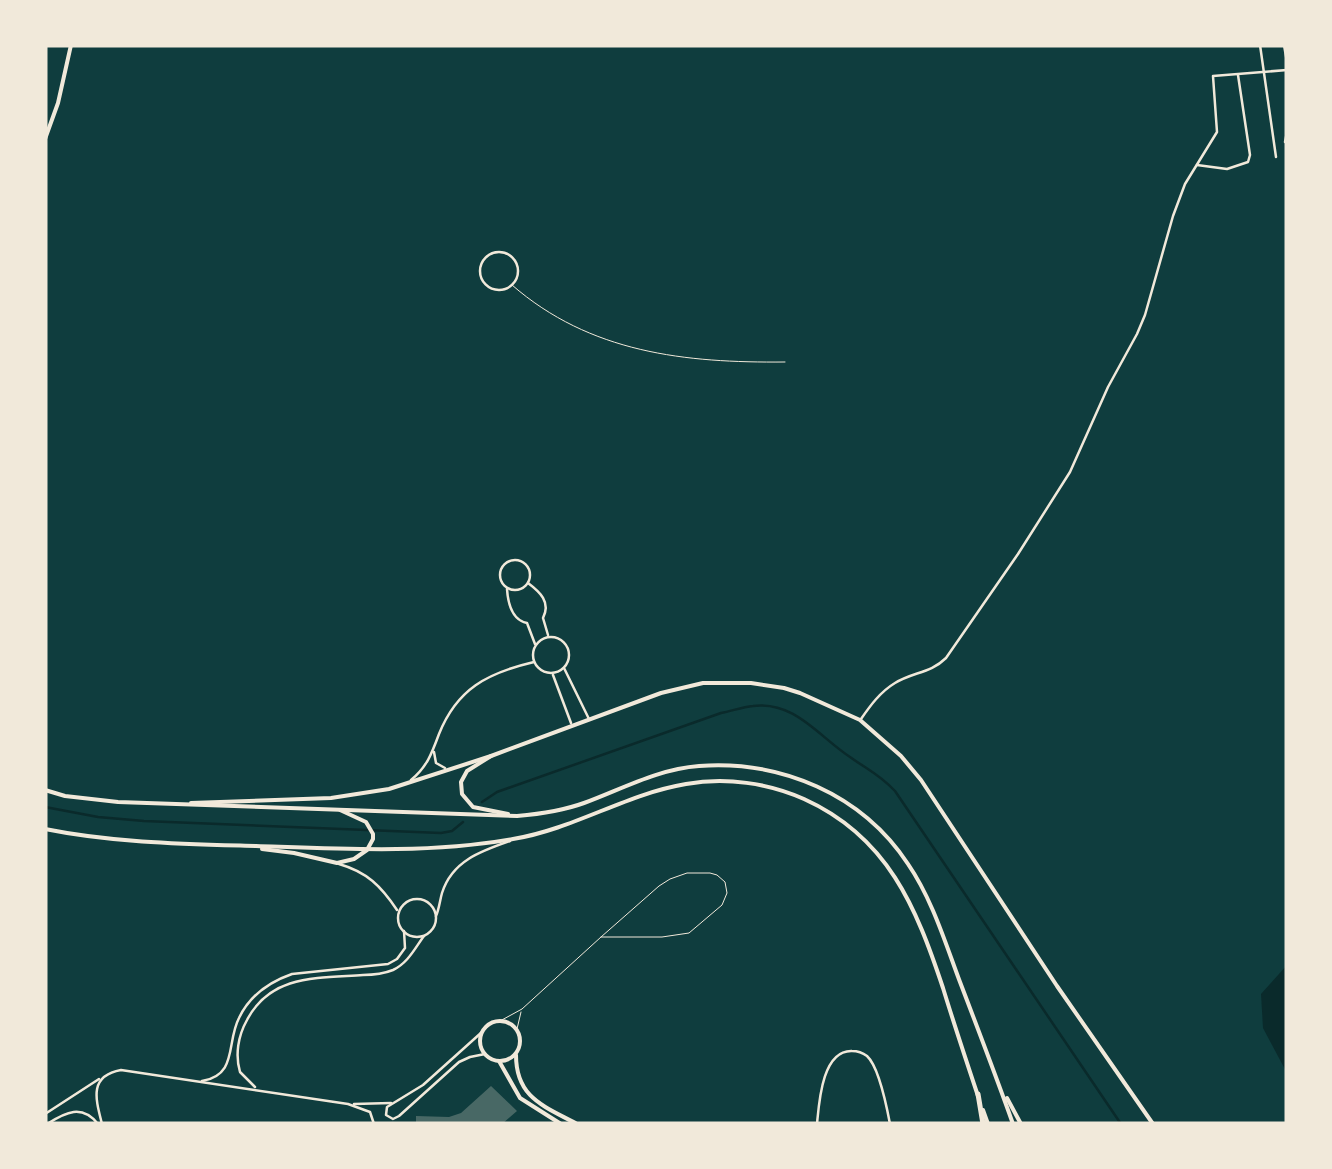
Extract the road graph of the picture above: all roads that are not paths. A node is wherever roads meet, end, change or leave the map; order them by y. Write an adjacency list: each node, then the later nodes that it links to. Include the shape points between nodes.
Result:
1 (71, 45): 8 (main road)
2 (1260, 45): 6 (street)
3 (1284, 45): 4 (street)
4 (1287, 62)
5 (1287, 70): 6 (street)
6 (1264, 72): 7 (street); 12 (street)
7 (1238, 74): 13 (street, via 1212,79 1218,128); 13 (street, via 1250,160 1227,168)
8 (47, 125): 10 (main road)
9 (1287, 132): 11 (street)
10 (45, 139)
11 (1285, 142)
12 (1276, 158)
13 (1197, 166): 24 (street, via 1173,216 1138,334 1052,502 946,658 895,683)
14 (512, 285): 14 (street, via 518,270 510,255 487,255 479,272 488,288); 15 (lane, via 548,313 628,348)
15 (785, 362)
16 (528, 583): 17 (street); 17 (street, via 528,569 512,561 500,573); 18 (street, via 546,602)
17 (507, 588): 19 (street, via 513,614 528,623)
18 (548, 636): 19 (street); 21 (street, via 567,647)
19 (536, 644): 20 (street)
20 (534, 662): 22 (street); 26 (street, via 467,690)
21 (564, 668): 22 (street); 23 (street)
22 (552, 673): 25 (street)
23 (590, 720): 24 (main road, via 679,688 721,683 784,688); 25 (main road)
24 (860, 720): 71 (main road, via 921,780)
25 (572, 727): 27 (main road)
26 (434, 751): 28 (street, via 436,763); 29 (street)
27 (490, 756): 28 (main road); 33 (main road, via 467,771 462,794 481,810)
28 (448, 769): 29 (main road)
29 (410, 781): 31 (main road, via 331,798)
30 (45, 790): 31 (main road, via 93,800)
31 (191, 803): 32 (main road)
32 (336, 808): 33 (main road); 37 (main road, via 370,826)
33 (517, 816): 53 (main road, via 569,808 669,770 699,766 794,776 832,792 892,842 910,866)
34 (45, 829): 36 (main road)
35 (517, 839): 37 (main road); 40 (street, via 456,868); 55 (main road, via 662,789 707,781 772,788 816,805 858,833 898,878)
36 (237, 846): 37 (main road); 38 (main road)
37 (368, 848): 38 (main road)
38 (337, 864): 39 (street, via 364,873)
39 (398, 912): 40 (street, via 421,899); 41 (street)
40 (436, 916): 42 (street)
41 (404, 932): 42 (street); 52 (street, via 405,948 388,964 292,974 258,992 237,1020 222,1073)
42 (424, 936): 54 (street, via 394,969 302,979 262,1000 238,1044 243,1077)
43 (601, 937): 43 (lane, via 689,933 722,904 725,882 710,873 670,879); 44 (lane)
44 (522, 1009): 45 (lane); 46 (lane)
45 (500, 1021): 46 (main road); 47 (main road)
46 (516, 1029): 48 (main road)
47 (482, 1032): 49 (main road); 56 (street)
48 (516, 1053): 50 (main road); 65 (main road, via 524,1091)
49 (485, 1054): 50 (main road); 59 (street, via 459,1062)
50 (498, 1061): 64 (main road, via 520,1098)
51 (105, 1076): 52 (street, via 120,1070); 58 (street); 61 (street, via 96,1095)
52 (194, 1081): 54 (street)
53 (1000, 1085): 69 (main road); 70 (main road)
54 (260, 1090): 57 (street)
55 (978, 1094): 68 (highway)
56 (396, 1102): 57 (street); 59 (street, via 385,1112)
57 (348, 1104): 62 (street, via 366,1109)
58 (45, 1114)
59 (393, 1118): 63 (street)
60 (47, 1124): 61 (street, via 77,1110)
61 (100, 1124)
62 (374, 1124)
63 (388, 1124)
64 (562, 1124)
65 (577, 1124)
66 (817, 1124): 67 (street, via 831,1063 854,1051 870,1060)
67 (890, 1124)
68 (985, 1124)
69 (1013, 1124)
70 (1022, 1124)
71 (1152, 1124)

